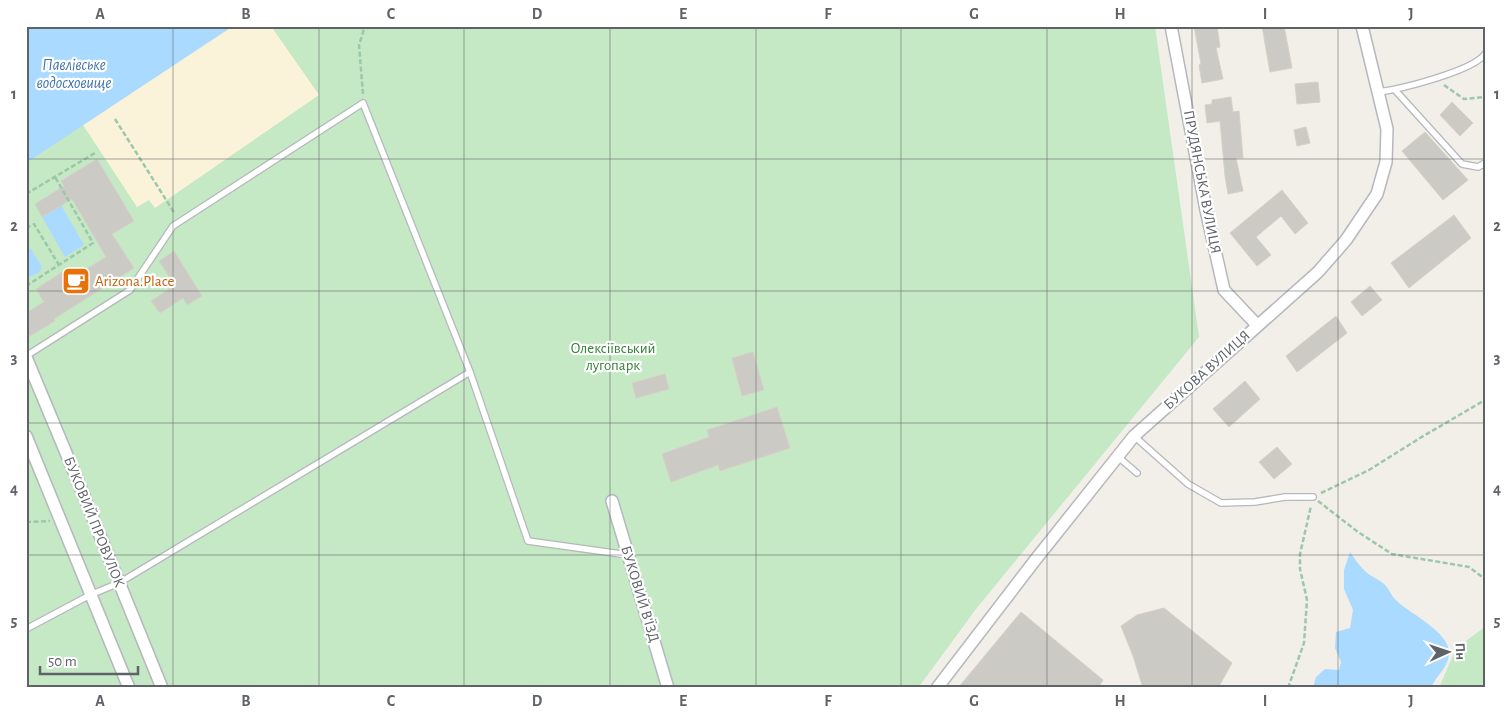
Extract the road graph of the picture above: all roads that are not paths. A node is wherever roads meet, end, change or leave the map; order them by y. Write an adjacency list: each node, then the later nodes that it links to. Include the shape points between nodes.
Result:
1 (1171, 26): 7 (street, ПРУДЯНСЬКА ВУЛИЦЯ, via 1224,290)
2 (1362, 26): 5 (street, БУКОВА ВУЛИЦЯ)
3 (1485, 54): 4 (lane, via 1481,59 1447,74)
4 (1395, 90): 5 (lane); 6 (lane, via 1462,164 1478,167)
5 (1379, 92): 7 (street, БУКОВА ВУЛИЦЯ, via 1387,128 1386,162 1377,194 1346,240 1318,272)
6 (1485, 163)
7 (1258, 325): 11 (street, БУКОВА ВУЛИЦЯ)
8 (26, 356): 9 (lane, via 130,290 173,226 363,103); 17 (street, БУКОВИЙ ПРОВУЛОК)
9 (470, 372): 16 (lane, via 528,541); 17 (lane)
10 (26, 436): 18 (street, БУКОВИЙ ПРОВУЛОК)
11 (1134, 436): 12 (street, БУКОВА ВУЛИЦЯ); 14 (lane, via 1188,484 1221,503)
12 (1117, 456): 13 (lane); 23 (street, БУКОВА ВУЛИЦЯ)
13 (1137, 472)
14 (1313, 497)
15 (612, 501): 16 (street, БУКОВИЙ В'ЇЗД)
16 (628, 554): 22 (street, БУКОВИЙ В'ЇЗД)
17 (119, 583): 18 (lane); 21 (street, БУКОВИЙ ПРОВУЛОК)
18 (90, 595): 19 (lane); 20 (street, БУКОВИЙ ПРОВУЛОК)
19 (26, 629)
20 (129, 688)
21 (162, 688)
22 (668, 688)
23 (937, 688)

